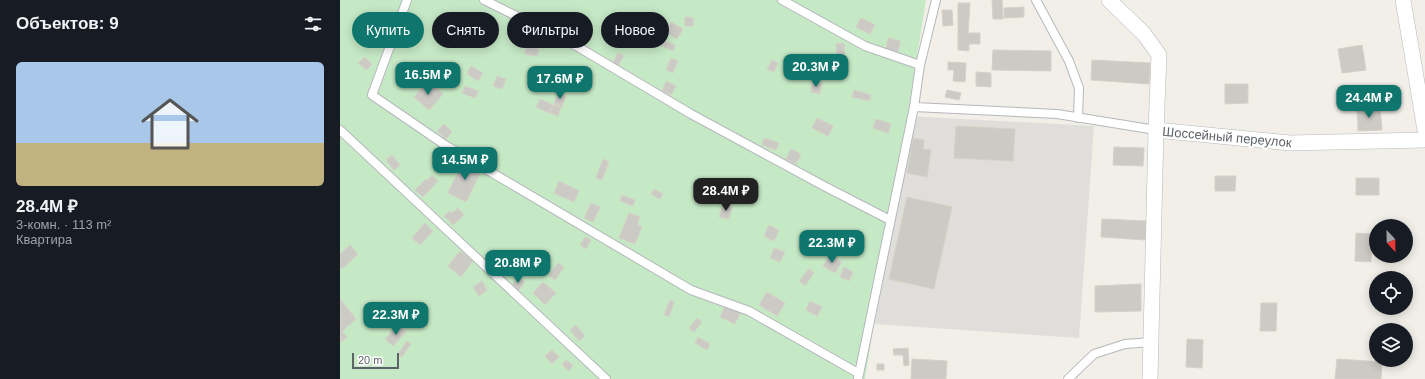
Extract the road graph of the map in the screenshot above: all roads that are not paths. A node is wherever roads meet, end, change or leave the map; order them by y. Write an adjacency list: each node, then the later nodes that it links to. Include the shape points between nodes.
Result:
1 (407, 0): 17 (lane, via 372,94 445,145 692,290 749,311)
2 (484, 0): 15 (lane, via 572,44 691,114)
3 (782, 0): 8 (lane, via 864,46)
4 (936, 0): 8 (lane)
5 (1036, 0): 10 (lane, via 1069,61 1079,88)
6 (1109, 0): 12 (street, via 1144,34 1159,54)
7 (1403, 0): 13 (street)
8 (920, 65): 9 (lane)
9 (914, 108): 10 (lane, via 1057,114); 15 (lane)
10 (1078, 118): 12 (lane)
11 (340, 130): 18 (lane)
12 (1156, 130): 14 (street, Шоссейный переулок, via 1290,143); 16 (street, Шоссейный переулок)
13 (1425, 130)
14 (1425, 140)
15 (890, 220): 17 (lane)
16 (1152, 342): 19 (lane, via 1124,344 1094,354); 20 (street, Шоссейный переулок)
17 (858, 376)
18 (606, 379)
19 (1068, 379)
20 (1150, 379)

